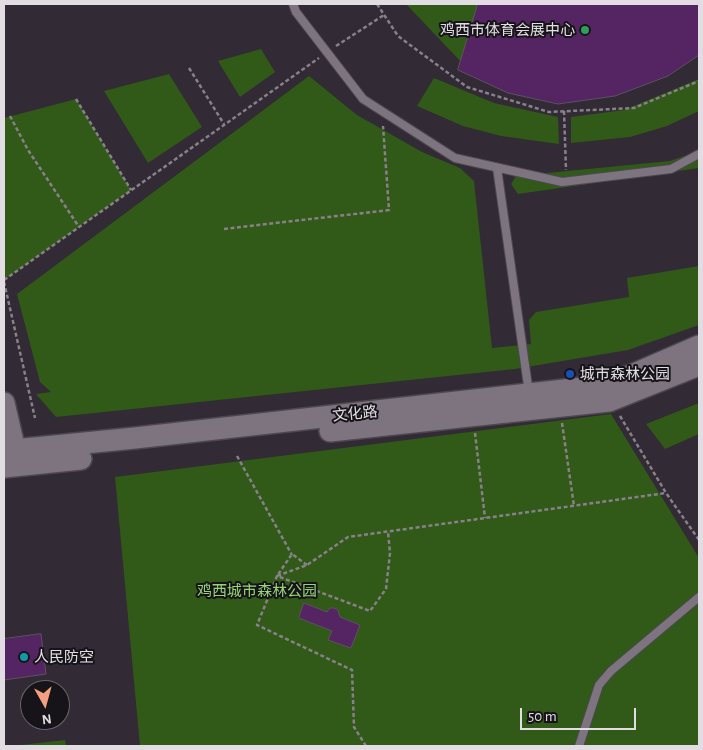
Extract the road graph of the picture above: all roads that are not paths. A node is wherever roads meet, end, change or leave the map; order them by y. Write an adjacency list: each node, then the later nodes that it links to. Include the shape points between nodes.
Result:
1 (293, 4): 3 (lane, via 363,99 455,158)
2 (699, 154): 3 (lane, via 671,169 566,182)
3 (497, 168): 6 (lane)
4 (699, 346): 6 (main road, 文化路, via 600,386)
5 (699, 365): 8 (main road, 文化路, via 609,401)
6 (529, 394): 8 (main road, 文化路, via 43,448)
7 (4, 403): 8 (main road)
8 (10, 459)
9 (699, 597): 10 (lane, via 611,671 599,685)
10 (579, 746)

